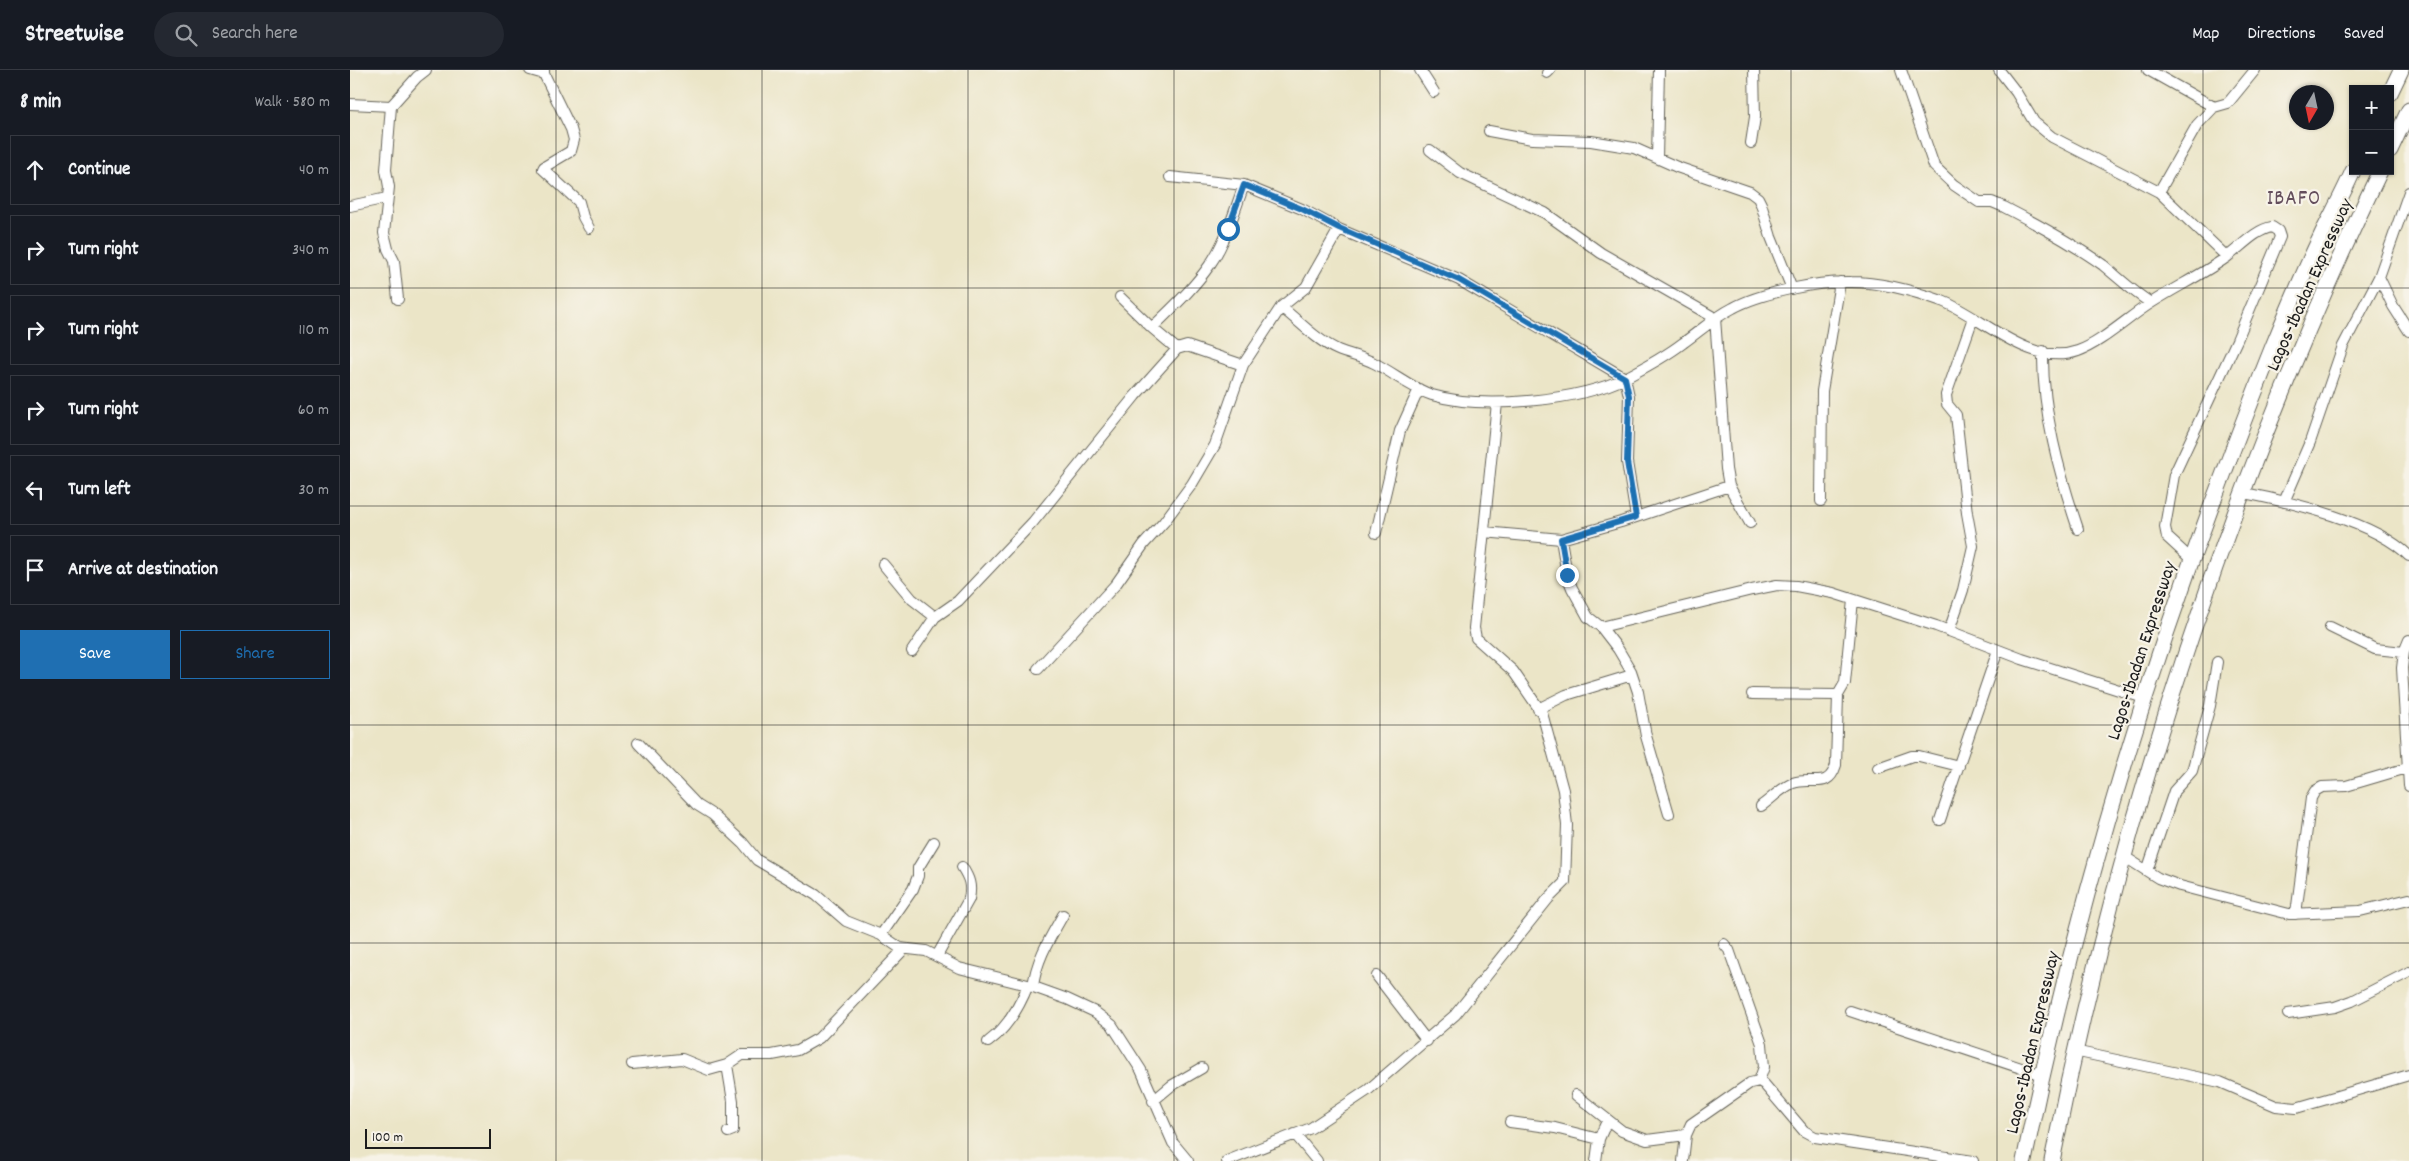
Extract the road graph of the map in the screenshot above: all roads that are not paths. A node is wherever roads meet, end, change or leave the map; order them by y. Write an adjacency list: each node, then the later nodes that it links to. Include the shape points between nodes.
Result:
1 (426, 70): 15 (street)
2 (530, 70): 11 (street)
3 (1420, 70): 13 (street)
4 (1659, 70): 22 (street)
5 (1754, 70): 20 (street, via 1755,117)
6 (1901, 70): 39 (street, via 1934,166 1954,185 1979,202 1992,202 2004,207 2068,244)
7 (1999, 70): 27 (street, via 2034,122 2052,137)
8 (2148, 70): 16 (street)
9 (2255, 70): 16 (street, via 2228,103)
10 (2401, 70): 12 (highway)
11 (544, 72): 31 (street, via 574,140 571,151 543,169 579,202 582,217)
12 (2394, 85)
13 (1434, 92)
14 (350, 104): 15 (street)
15 (391, 106): 29 (street)
16 (2214, 107): 27 (street, via 2197,125)
17 (2409, 110): 19 (highway)
18 (1489, 131): 22 (street, via 1532,139 1610,143 1634,148)
19 (2394, 142)
20 (1751, 143)
21 (1430, 150): 41 (street, via 1460,173 1545,213 1601,253)
22 (1657, 158): 36 (street, via 1750,192 1758,198)
23 (2351, 175): 62 (highway, Lagos-Ibadan Expressway, via 2261,377)
24 (2378, 175): 52 (highway, Lagos-Ibadan Expressway, via 2298,352)
25 (1170, 177): 26 (street)
26 (1244, 185): 32 (street); 43 (street, via 1228,229 1210,264 1189,291)
27 (2159, 192): 33 (street)
28 (2409, 192): 34 (street)
29 (387, 198): 30 (street); 38 (street, via 384,233 394,261)
30 (350, 206)
31 (589, 228)
32 (1339, 228): 40 (street, via 1306,287); 48 (street, via 1459,280)
33 (2227, 257): 39 (street); 62 (street, via 2263,229 2278,231 2280,237 2237,340 2174,475 2164,527 2167,538)
34 (2379, 277): 44 (street); 54 (street, via 2343,346 2310,442)
35 (1840, 282): 36 (street); 42 (street, via 1916,293 1944,302); 53 (street, via 1822,391)
36 (1792, 289): 41 (street, via 1753,299)
37 (1120, 297): 43 (street)
38 (398, 299)
39 (2151, 303): 46 (street, via 2079,351 2065,354)
40 (1281, 307): 47 (street); 49 (street, via 1330,346 1372,361)
41 (1715, 318): 48 (street, via 1681,344); 51 (street, via 1722,446)
42 (1973, 318): 46 (street, via 2013,342); 68 (street, via 1946,395 1947,404 1956,415 1973,546)
43 (1152, 328): 45 (street)
44 (2409, 331)
45 (1177, 349): 47 (street, via 1187,346); 65 (street, via 1033,522 958,601)
46 (2043, 351): 57 (street, via 2050,426)
47 (1243, 365): 74 (street, via 1215,444 1192,484 1116,584)
48 (1625, 378): 50 (street, via 1597,389 1551,398); 55 (street, via 1629,396 1627,462)
49 (1419, 389): 50 (street, via 1450,399); 59 (street, via 1400,431)
50 (1497, 403): 58 (street)
51 (1729, 486): 55 (street); 56 (street)
52 (2244, 493): 54 (street); 89 (highway, Lagos-Ibadan Expressway, via 2189,645)
53 (1821, 501)
54 (2284, 502): 61 (street, via 2371,529)
55 (1636, 517): 60 (street)
56 (1750, 523)
57 (2078, 529)
58 (1484, 532): 60 (street); 79 (street, via 1474,628 1476,638 1512,672)
59 (1376, 533)
60 (1561, 539): 66 (street, via 1572,588 1588,617)
61 (2409, 556)
62 (2191, 559): 78 (highway, Lagos-Ibadan Expressway)
63 (883, 564): 65 (street, via 912,599)
64 (1853, 600): 66 (street, via 1796,586 1776,585); 68 (street); 77 (street, via 1845,683)
65 (934, 617): 71 (street)
66 (1602, 627): 75 (street)
67 (2330, 627): 72 (street, via 2375,649)
68 (1949, 631): 70 (street)
69 (2409, 640): 72 (street)
70 (1998, 650): 78 (street); 81 (street)
71 (912, 651)
72 (2404, 652): 83 (street, via 2402,694)
73 (2217, 662): 91 (street, via 2210,706 2192,770 2174,791)
74 (1038, 669)
75 (1632, 675): 79 (street, via 1566,695); 86 (street)
76 (1752, 694): 77 (street)
77 (1838, 696): 85 (street, via 1834,774 1828,780 1793,783)
78 (2144, 698): 110 (highway, Lagos-Ibadan Expressway, via 2107,817)
79 (1538, 708): 104 (street, via 1563,790 1567,826 1565,882 1456,1015)
80 (638, 743): 95 (street, via 697,805 713,815 757,860 816,895 846,921)
81 (1959, 766): 82 (street, via 1912,756); 87 (street)
82 (1878, 768)
83 (2407, 768): 84 (street); 94 (street, via 2346,786 2315,790 2311,798)
84 (2409, 786)
85 (1761, 806)
86 (1669, 814)
87 (1940, 820)
88 (934, 842): 95 (street, via 918,868 913,890)
89 (2124, 857): 91 (street); 106 (highway, Lagos-Ibadan Expressway)
90 (962, 867): 98 (street, via 969,877 970,899)
91 (2147, 871): 94 (street, via 2180,886 2262,909)
92 (2409, 899): 94 (street, via 2360,911)
93 (1063, 914): 101 (street, via 1040,956)
94 (2296, 914)
95 (880, 935): 97 (street)
96 (1724, 944): 112 (street, via 1729,950 1762,1044 1764,1067)
97 (904, 949): 98 (street); 108 (street, via 819,1038 798,1050 772,1055 742,1055)
98 (937, 956): 101 (street, via 959,968)
99 (2409, 972): 103 (street, via 2352,1001)
100 (1377, 976): 104 (street)
101 (1030, 986): 105 (street, via 1001,1033); 114 (street, via 1096,1012 1112,1025 1141,1070)
102 (1850, 1011): 110 (street)
103 (2288, 1014)
104 (1427, 1041): 118 (street, via 1368,1090 1311,1128)
105 (988, 1042)
106 (2074, 1051): 111 (street, via 2220,1082 2276,1106 2296,1108); 128 (highway, Lagos-Ibadan Expressway)
107 (632, 1064): 108 (street, via 682,1059 709,1070)
108 (727, 1065): 117 (street, via 733,1120 733,1130)
109 (1202, 1068): 114 (street)
110 (2042, 1075): 127 (highway, Lagos-Ibadan Expressway)
111 (2409, 1075)
112 (1759, 1081): 119 (street, via 1750,1083 1691,1124); 126 (street, via 1804,1131 1815,1137)
113 (1576, 1095): 115 (street)
114 (1153, 1101): 121 (street, via 1173,1143)
115 (1607, 1121): 119 (street, via 1622,1131 1647,1140); 120 (street)
116 (1510, 1122): 120 (street, via 1555,1128)
117 (728, 1132)
118 (1296, 1134): 122 (street); 123 (street)
119 (1686, 1135): 125 (street)
120 (1599, 1139): 124 (street)
121 (1188, 1161)
122 (1227, 1161)
123 (1317, 1161)
124 (1596, 1161)
125 (1683, 1161)
126 (1973, 1161)
127 (2024, 1161)
128 (2052, 1161)

